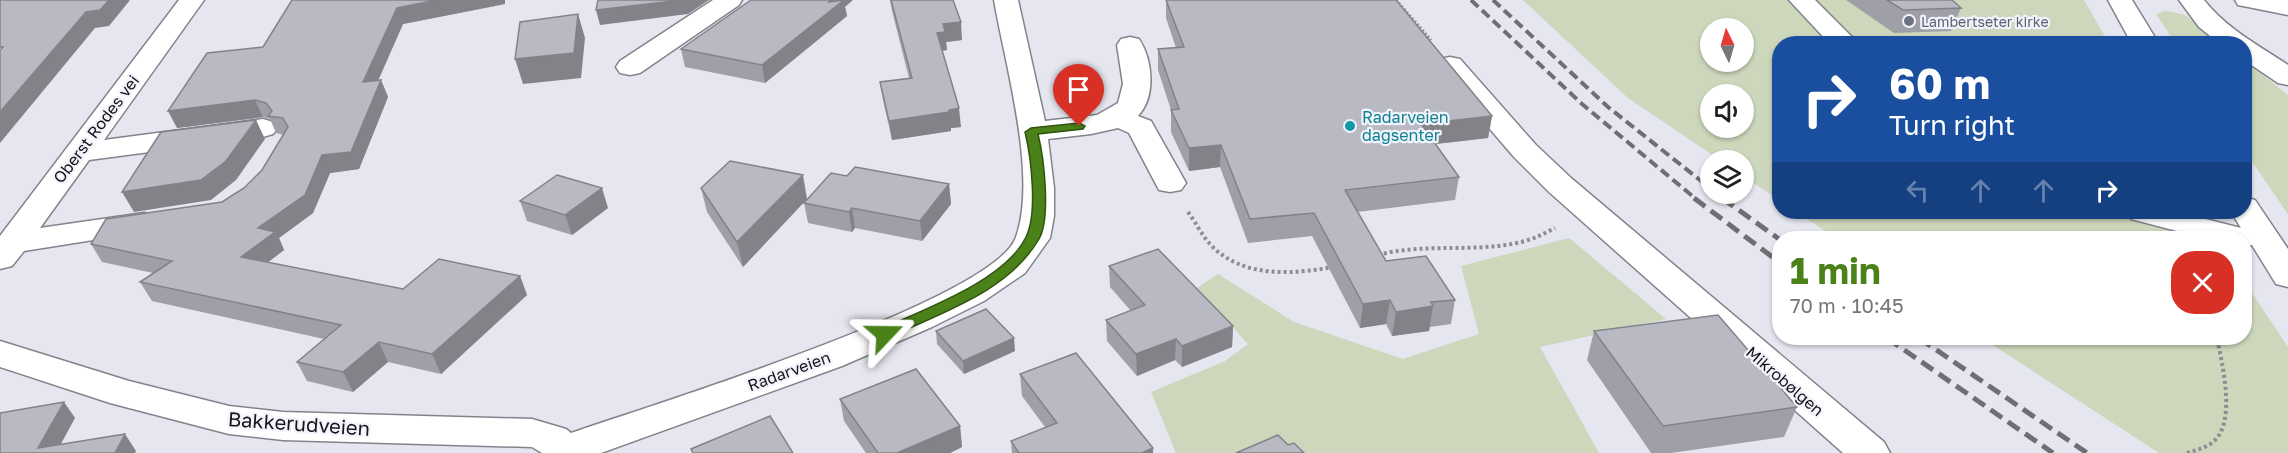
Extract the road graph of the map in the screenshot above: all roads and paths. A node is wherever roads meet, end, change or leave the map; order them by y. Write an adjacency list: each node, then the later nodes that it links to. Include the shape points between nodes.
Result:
1 (192, 0): 23 (street, Oberst Rodes vei)
2 (703, 0): 11 (street)
3 (730, 0): 18 (street)
4 (1006, 0): 21 (street, Radarveien)
5 (1396, 0): 17 (path)
6 (1801, 0): 12 (street)
7 (2120, 0): 13 (street)
8 (2191, 0): 14 (street, via 2208,22)
9 (2247, 0): 10 (street)
10 (2288, 7)
11 (653, 28)
12 (1838, 36)
13 (2141, 36)
14 (2226, 36)
15 (1130, 45): 20 (street, via 1137,80 1136,98 1129,111)
16 (2252, 53): 19 (street)
17 (1450, 65): 25 (street, Mikrobølgen, via 1525,151)
18 (630, 67)
19 (2288, 77)
20 (1119, 118): 21 (street, via 1096,125); 24 (street, via 1141,127)
21 (1031, 132): 36 (street, Radarveien, via 1039,164 1037,220 1033,238 1005,272 906,325 821,360)
22 (272, 143): 23 (street)
23 (80, 152): 30 (street, Oberst Rodes vei)
24 (1170, 183): 32 (path, via 1215,250 1236,262 1285,272)
25 (1591, 212): 31 (path, via 1526,240 1397,248); 37 (street, Mikrobølgen)
26 (175, 219): 30 (street)
27 (2168, 219): 28 (street)
28 (2213, 231)
29 (2252, 243): 33 (street)
30 (6, 250)
31 (1372, 258)
32 (1336, 267)
33 (2288, 276)
34 (2218, 345): 38 (path, via 2226,414 2216,440)
35 (0, 354): 36 (street, Bakkerudveien, via 124,393 229,420 283,426 532,433 552,439)
36 (567, 451)
37 (1869, 453)
38 (2187, 453)

